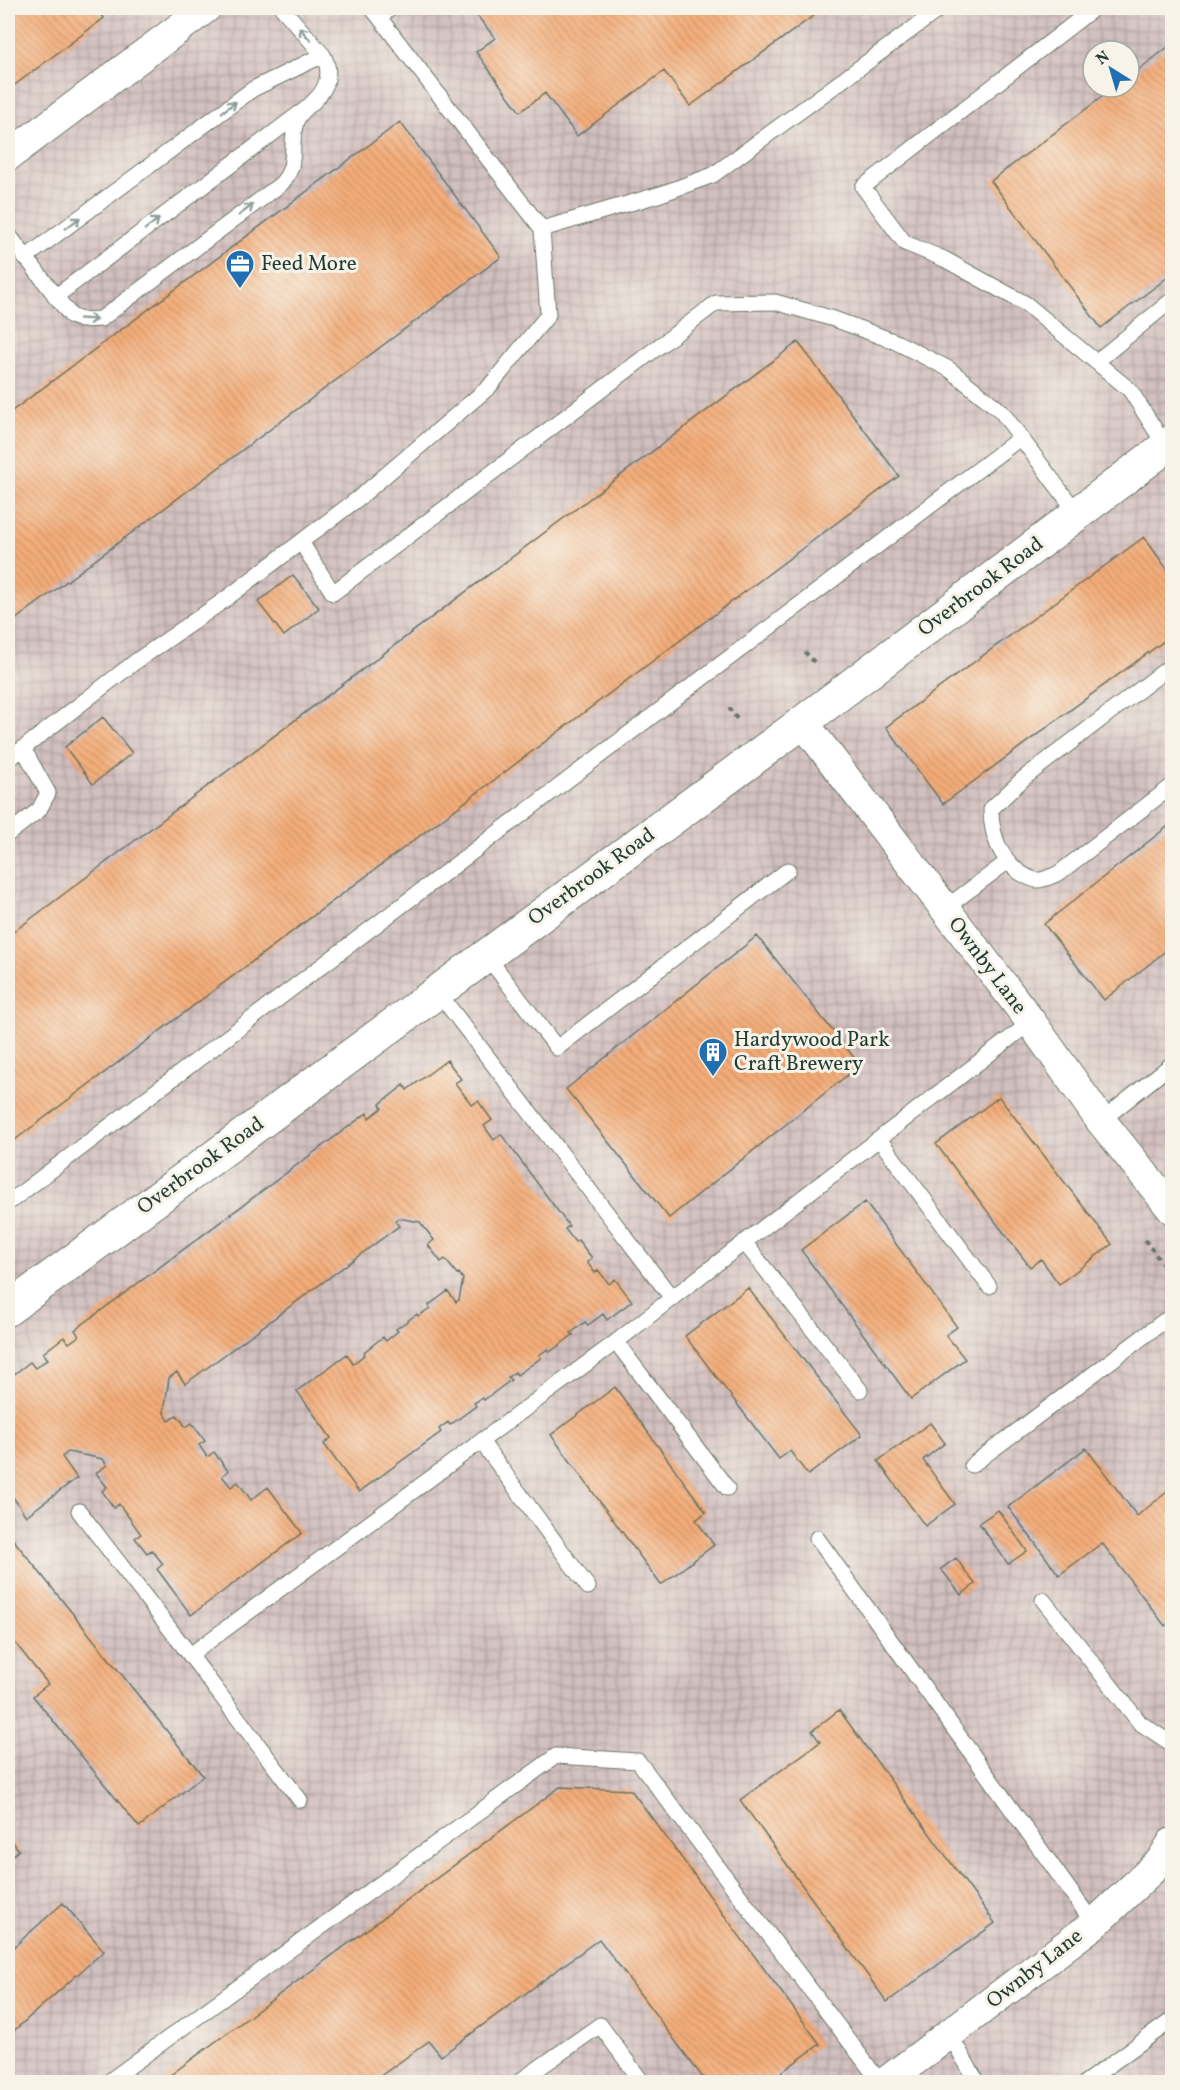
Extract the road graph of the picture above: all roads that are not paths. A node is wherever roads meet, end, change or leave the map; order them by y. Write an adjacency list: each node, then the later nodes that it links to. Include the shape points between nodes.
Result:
1 (206, 8): 8 (street)
2 (282, 8): 6 (lane, one-way to 2)
3 (941, 8): 9 (lane, via 713,175)
4 (1094, 8): 14 (lane, via 862,187 905,243 944,259 1026,304)
5 (380, 11): 9 (lane)
6 (323, 55): 7 (lane, via 327,82); 11 (lane, one-way to 6, via 253,89)
7 (301, 113): 12 (lane, one-way to 7); 12 (lane, one-way to 7, via 71,316 81,320 101,319 118,307 281,184 291,171 296,122)
8 (8, 156)
9 (542, 229): 18 (lane, via 548,315 489,387)
10 (8, 234): 11 (lane)
11 (26, 258): 12 (lane)
12 (55, 297)
13 (1173, 300): 14 (lane)
14 (1096, 362): 16 (lane, via 1130,390)
15 (1020, 438): 17 (lane); 18 (lane, via 1001,411 949,369 896,342 775,302 716,303 333,593); 34 (lane)
16 (1169, 444): 17 (street, Overbrook Road)
17 (1077, 513): 20 (street, Overbrook Road)
18 (301, 542): 21 (lane)
19 (1173, 665): 25 (lane, via 1024,778 991,809 991,826)
20 (803, 722): 27 (street, Ownby Lane); 28 (street, Overbrook Road)
21 (23, 748): 22 (lane); 24 (lane, via 48,793 39,810)
22 (8, 760)
23 (1173, 786): 25 (lane, via 1059,873 1038,880 1026,877)
24 (8, 834)
25 (1007, 862): 27 (lane)
26 (788, 870): 28 (lane, via 557,1048)
27 (944, 909): 30 (street, Ownby Lane)
28 (486, 955): 29 (street, Overbrook Road)
29 (437, 991): 38 (lane); 39 (street, Overbrook Road)
30 (1031, 1022): 32 (street, Ownby Lane); 33 (lane)
31 (1173, 1064): 32 (lane)
32 (1101, 1121): 35 (street, Ownby Lane)
33 (879, 1139): 36 (lane); 37 (lane)
34 (8, 1203)
35 (1173, 1209)
36 (744, 1242): 38 (lane); 42 (lane)
37 (988, 1286)
38 (672, 1298): 41 (lane)
39 (8, 1309)
40 (1173, 1318): 44 (lane)
41 (616, 1342): 43 (lane); 45 (lane)
42 (860, 1390)
43 (481, 1441): 48 (lane); 50 (lane)
44 (972, 1465)
45 (727, 1488)
46 (79, 1511): 50 (lane)
47 (817, 1538): 54 (lane)
48 (588, 1587)
49 (1043, 1600): 51 (lane, via 1140,1723)
50 (190, 1655): 52 (lane)
51 (1173, 1744)
52 (300, 1800)
53 (1173, 1843): 54 (street, Ownby Lane, via 1161,1861)
54 (1094, 1924): 56 (street, Ownby Lane)
55 (1173, 2020): 63 (lane)
56 (950, 2035): 61 (street, Ownby Lane); 62 (lane)
57 (108, 2082): 60 (lane, via 556,1756 638,1761)
58 (519, 2082): 59 (lane, via 600,2025)
59 (642, 2082)
60 (880, 2082)
61 (886, 2082)
62 (977, 2082)
63 (1086, 2082)

